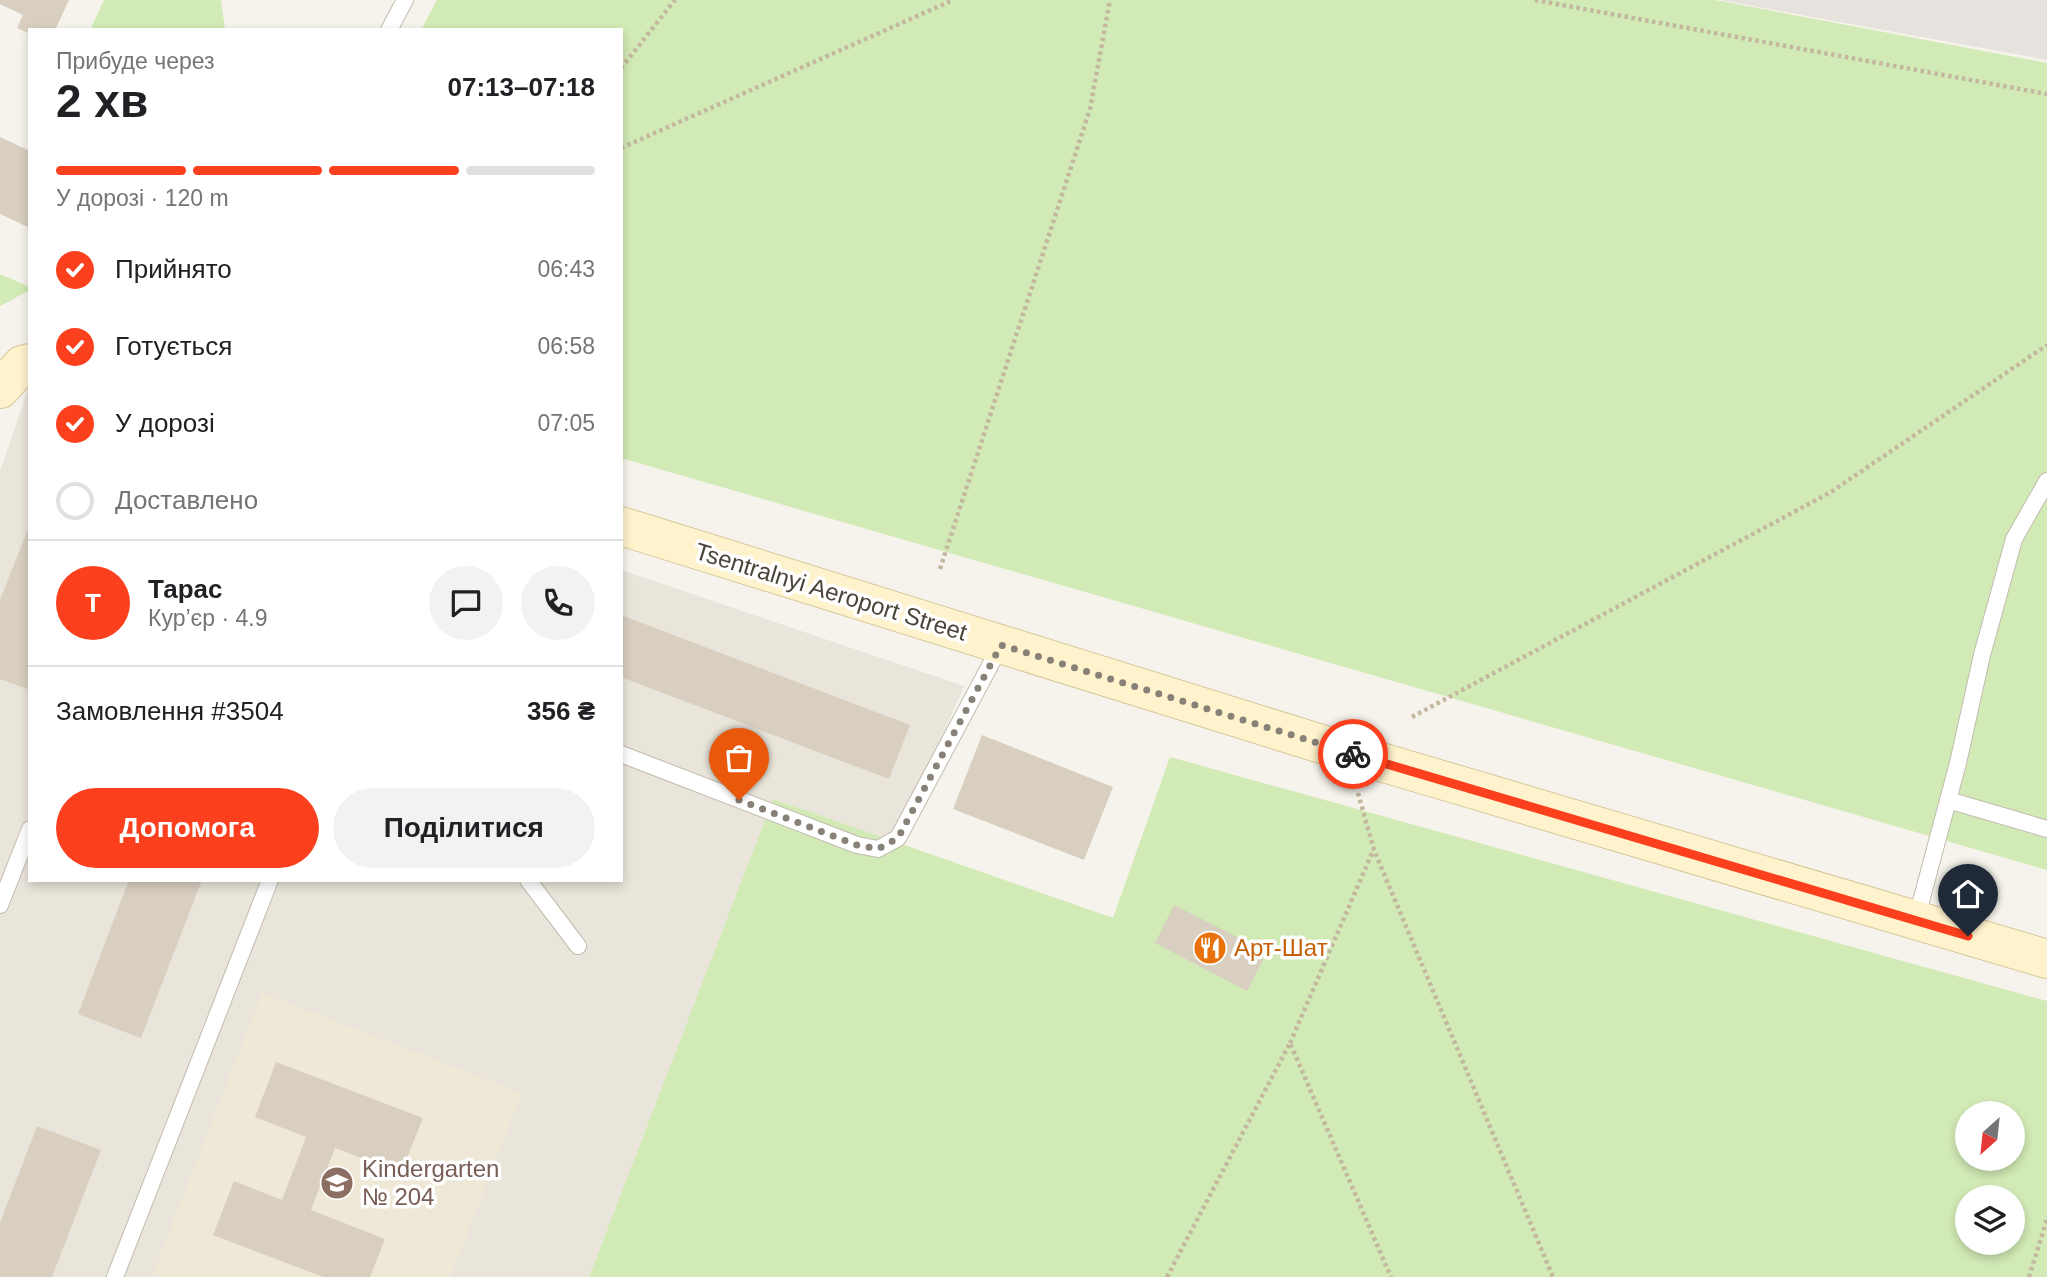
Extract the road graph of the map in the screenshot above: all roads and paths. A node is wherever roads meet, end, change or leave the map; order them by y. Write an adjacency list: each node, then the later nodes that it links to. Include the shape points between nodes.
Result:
1 (405, 0): 6 (lane)
2 (675, 0): 7 (path)
3 (953, 0): 9 (path)
4 (1110, 0): 15 (path, via 1090,110)
5 (1535, 0): 8 (path)
6 (390, 28)
7 (623, 65)
8 (2047, 94)
9 (623, 147)
10 (2047, 345): 17 (path, via 1831,492)
11 (28, 364): 12 (street)
12 (0, 389)
13 (2047, 481): 20 (lane, via 2014,539)
14 (623, 527): 16 (street, Tsentralnyi Aeroport Street)
15 (940, 569)
16 (1001, 645): 18 (street, Tsentralnyi Aeroport Street); 19 (lane, via 898,838 878,849 857,845)
17 (1412, 717)
18 (1347, 752): 23 (path); 29 (street, Tsentralnyi Aeroport Street)
19 (623, 755)
20 (1948, 800): 21 (lane); 29 (lane)
21 (2047, 829)
22 (28, 834): 25 (lane)
23 (1374, 850): 32 (path); 37 (path)
24 (0, 856): 25 (lane)
25 (16, 861): 28 (lane)
26 (269, 882): 34 (lane)
27 (530, 882): 30 (lane)
28 (0, 905)
29 (1916, 920): 31 (street, Tsentralnyi Aeroport Street)
30 (578, 946)
31 (2047, 959)
32 (1290, 1043): 35 (path); 36 (path)
33 (2047, 1219): 38 (path)
34 (116, 1277)
35 (1167, 1277)
36 (1391, 1277)
37 (1553, 1277)
38 (2029, 1277)

